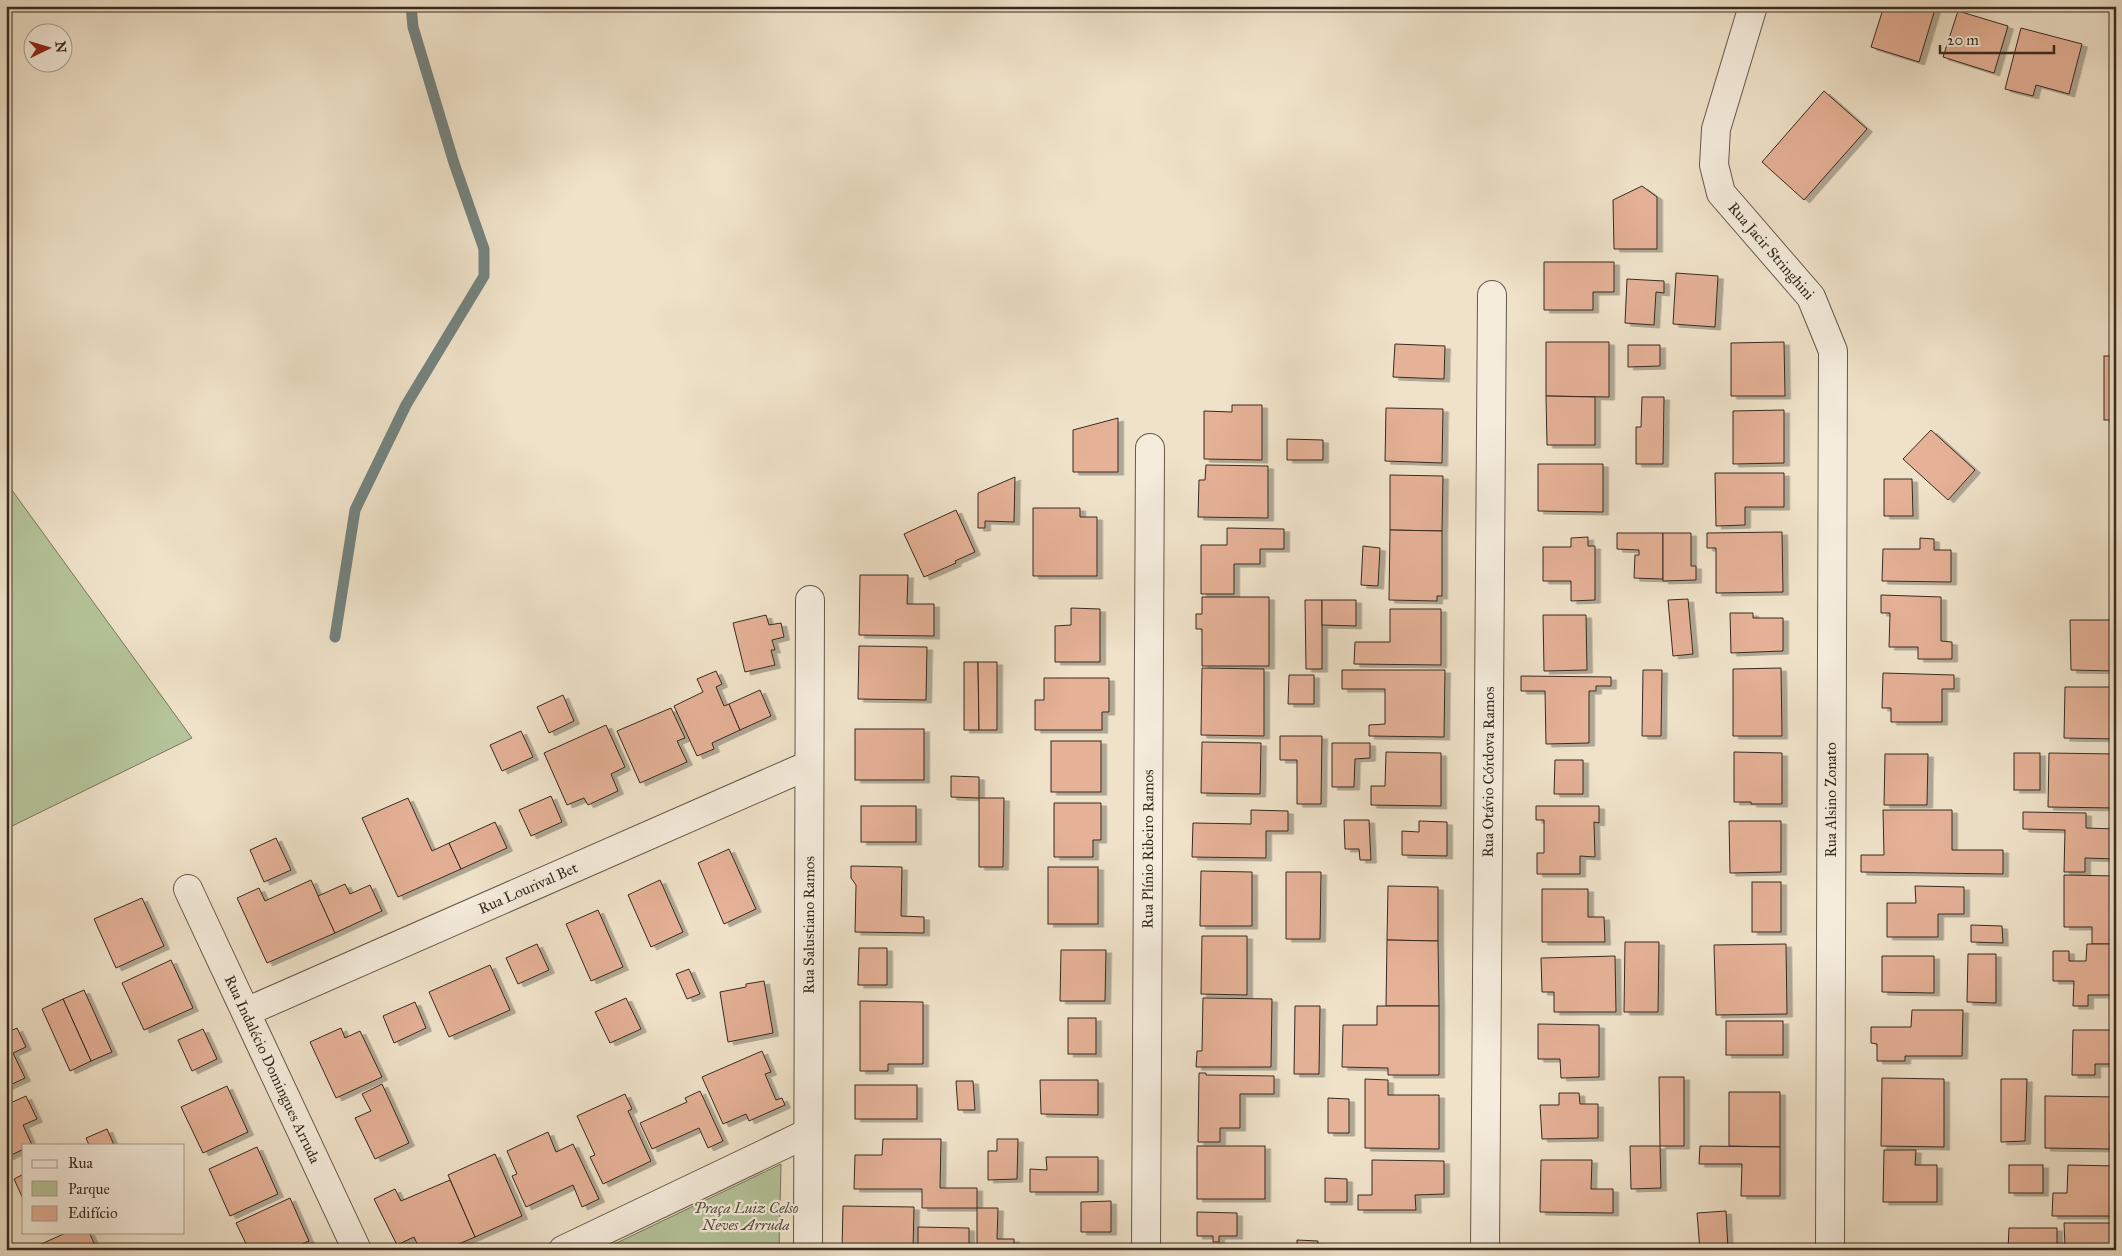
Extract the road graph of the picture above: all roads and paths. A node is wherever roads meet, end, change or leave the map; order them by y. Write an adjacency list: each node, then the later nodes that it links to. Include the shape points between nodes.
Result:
1 (1753, 6): 3 (street, Rua Jacir Stringhini, via 1716,128 1714,165 1721,193 1811,297)
2 (1492, 295): 14 (street, Rua Otávio Córdova Ramos)
3 (1832, 351): 15 (street, Rua Alsino Zonato)
4 (1150, 448): 13 (street, Rua Plínio Ribeiro Ramos)
5 (810, 600): 6 (street, Rua Salustiano Ramos)
6 (809, 765): 8 (street, Rua Lourival Bet); 9 (street, Rua Salustiano Ramos)
7 (188, 889): 8 (street, Rua Indalécio Domingues Arruda)
8 (246, 1012): 10 (street, Rua Indalécio Domingues Arruda)
9 (808, 1133): 11 (street); 12 (street, Rua Salustiano Ramos)
10 (357, 1250)
11 (563, 1250)
12 (808, 1250)
13 (1146, 1250)
14 (1485, 1250)
15 (1830, 1250)

